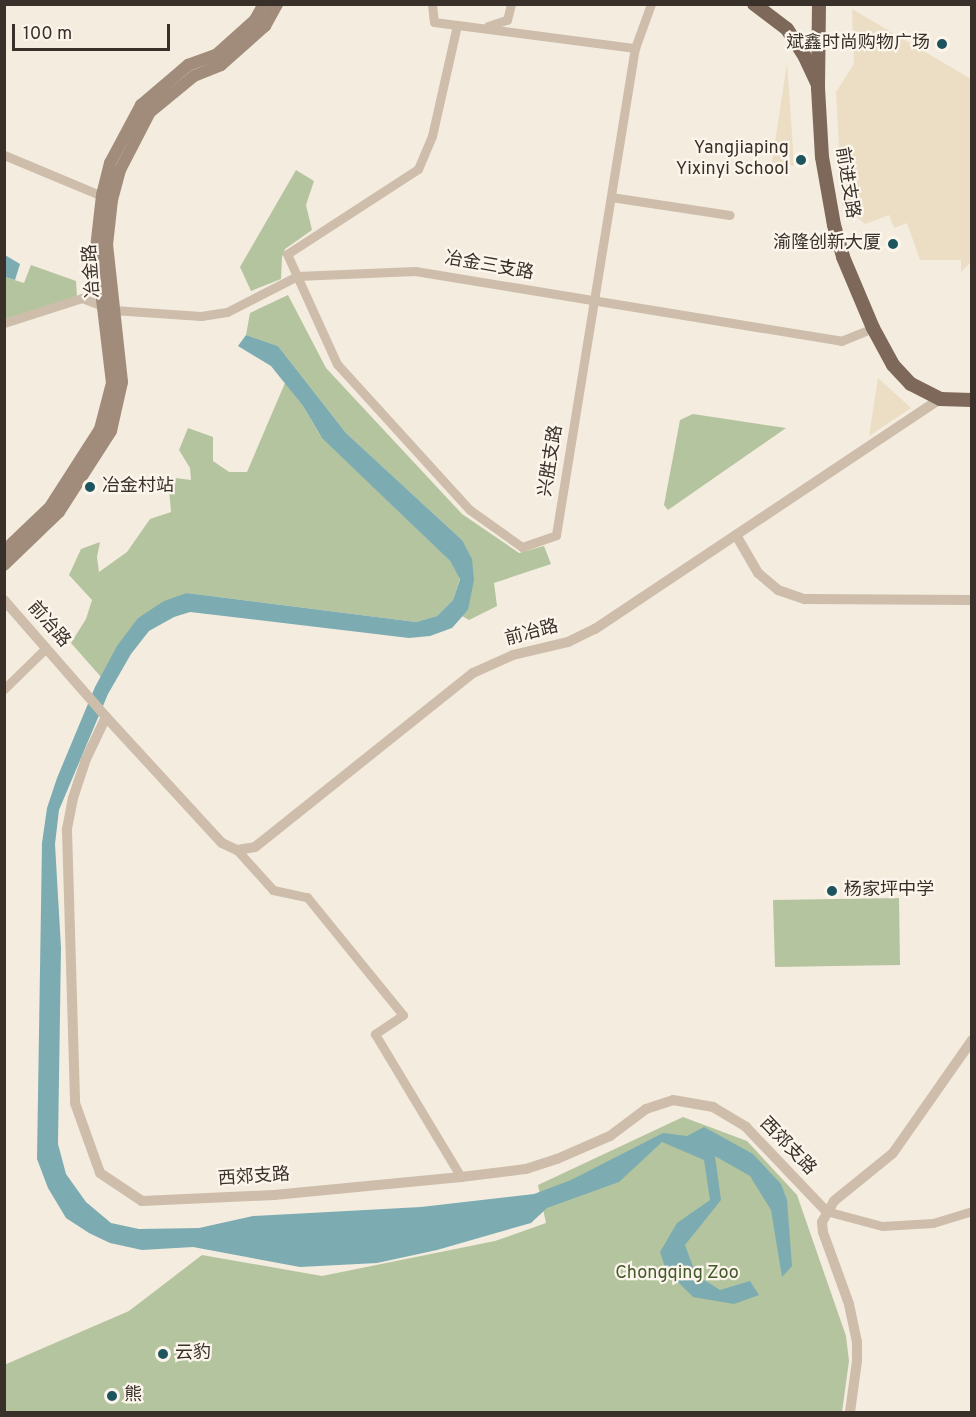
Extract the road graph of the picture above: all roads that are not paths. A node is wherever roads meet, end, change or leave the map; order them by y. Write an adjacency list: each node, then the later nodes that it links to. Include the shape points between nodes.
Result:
1 (264, 4): 14 (main road, 冶金路, via 255,20 216,55 188,65 141,105 110,163)
2 (277, 4): 14 (main road, 冶金路, via 265,26 221,65 194,76 150,112)
3 (432, 4): 8 (street, via 434,22)
4 (511, 4): 9 (street, via 509,17 503,23)
5 (651, 4): 10 (street, 兴胜支路)
6 (754, 4): 11 (main road, via 787,29 806,57)
7 (819, 8): 11 (main road, 前进支路)
8 (457, 25): 9 (street); 16 (street, via 432,136 418,169 287,254)
9 (477, 28): 10 (street)
10 (635, 48): 13 (street, 兴胜支路)
11 (818, 88): 20 (main road, 前进支路, via 822,157 834,225)
12 (4, 156): 14 (street)
13 (611, 197): 15 (street); 17 (street, 兴胜支路)
14 (107, 198): 18 (main road, 冶金路)
15 (730, 214)
16 (297, 276): 17 (street, 冶金三支路, via 415,271); 17 (street, 兴胜支路, via 337,364 470,510 522,547 556,535); 18 (street, 冶金三支路, via 227,312 201,316)
17 (595, 302): 20 (street, 冶金三支路, via 841,341)
18 (108, 308): 19 (street, via 82,298); 24 (main road, 冶金路, via 112,383 100,429 50,507); 25 (main road, 冶金路, via 123,382 111,431 59,512)
19 (4, 323)
20 (873, 328): 21 (main road, 前进支路, via 893,365 911,384)
21 (940, 399): 22 (main road, 前进支路); 23 (street, 前冶路)
22 (972, 400)
23 (735, 535): 27 (street, via 758,573 778,590 804,599); 31 (street, 前冶路, via 595,629 568,642 513,655 472,673 255,847)
24 (4, 551)
25 (4, 565)
26 (4, 600): 28 (street, 前冶路)
27 (972, 600)
28 (46, 648): 29 (street); 30 (street, 前冶路)
29 (4, 689)
30 (106, 717): 31 (street, 前冶路, via 222,843); 33 (street, 西郊支路, via 82,768 67,830 75,1103 100,1173 142,1200 274,1195)
31 (237, 850): 33 (street, via 273,890 307,897 403,1015 375,1035)
32 (972, 1040): 34 (street, via 893,1153)
33 (461, 1177): 34 (street, 西郊支路, via 526,1169 557,1159 610,1136 646,1109 673,1100 713,1107 746,1127)
34 (826, 1211): 35 (street, via 882,1226 933,1223); 36 (street, via 823,1232 849,1304 857,1342)
35 (972, 1211)
36 (850, 1413)

